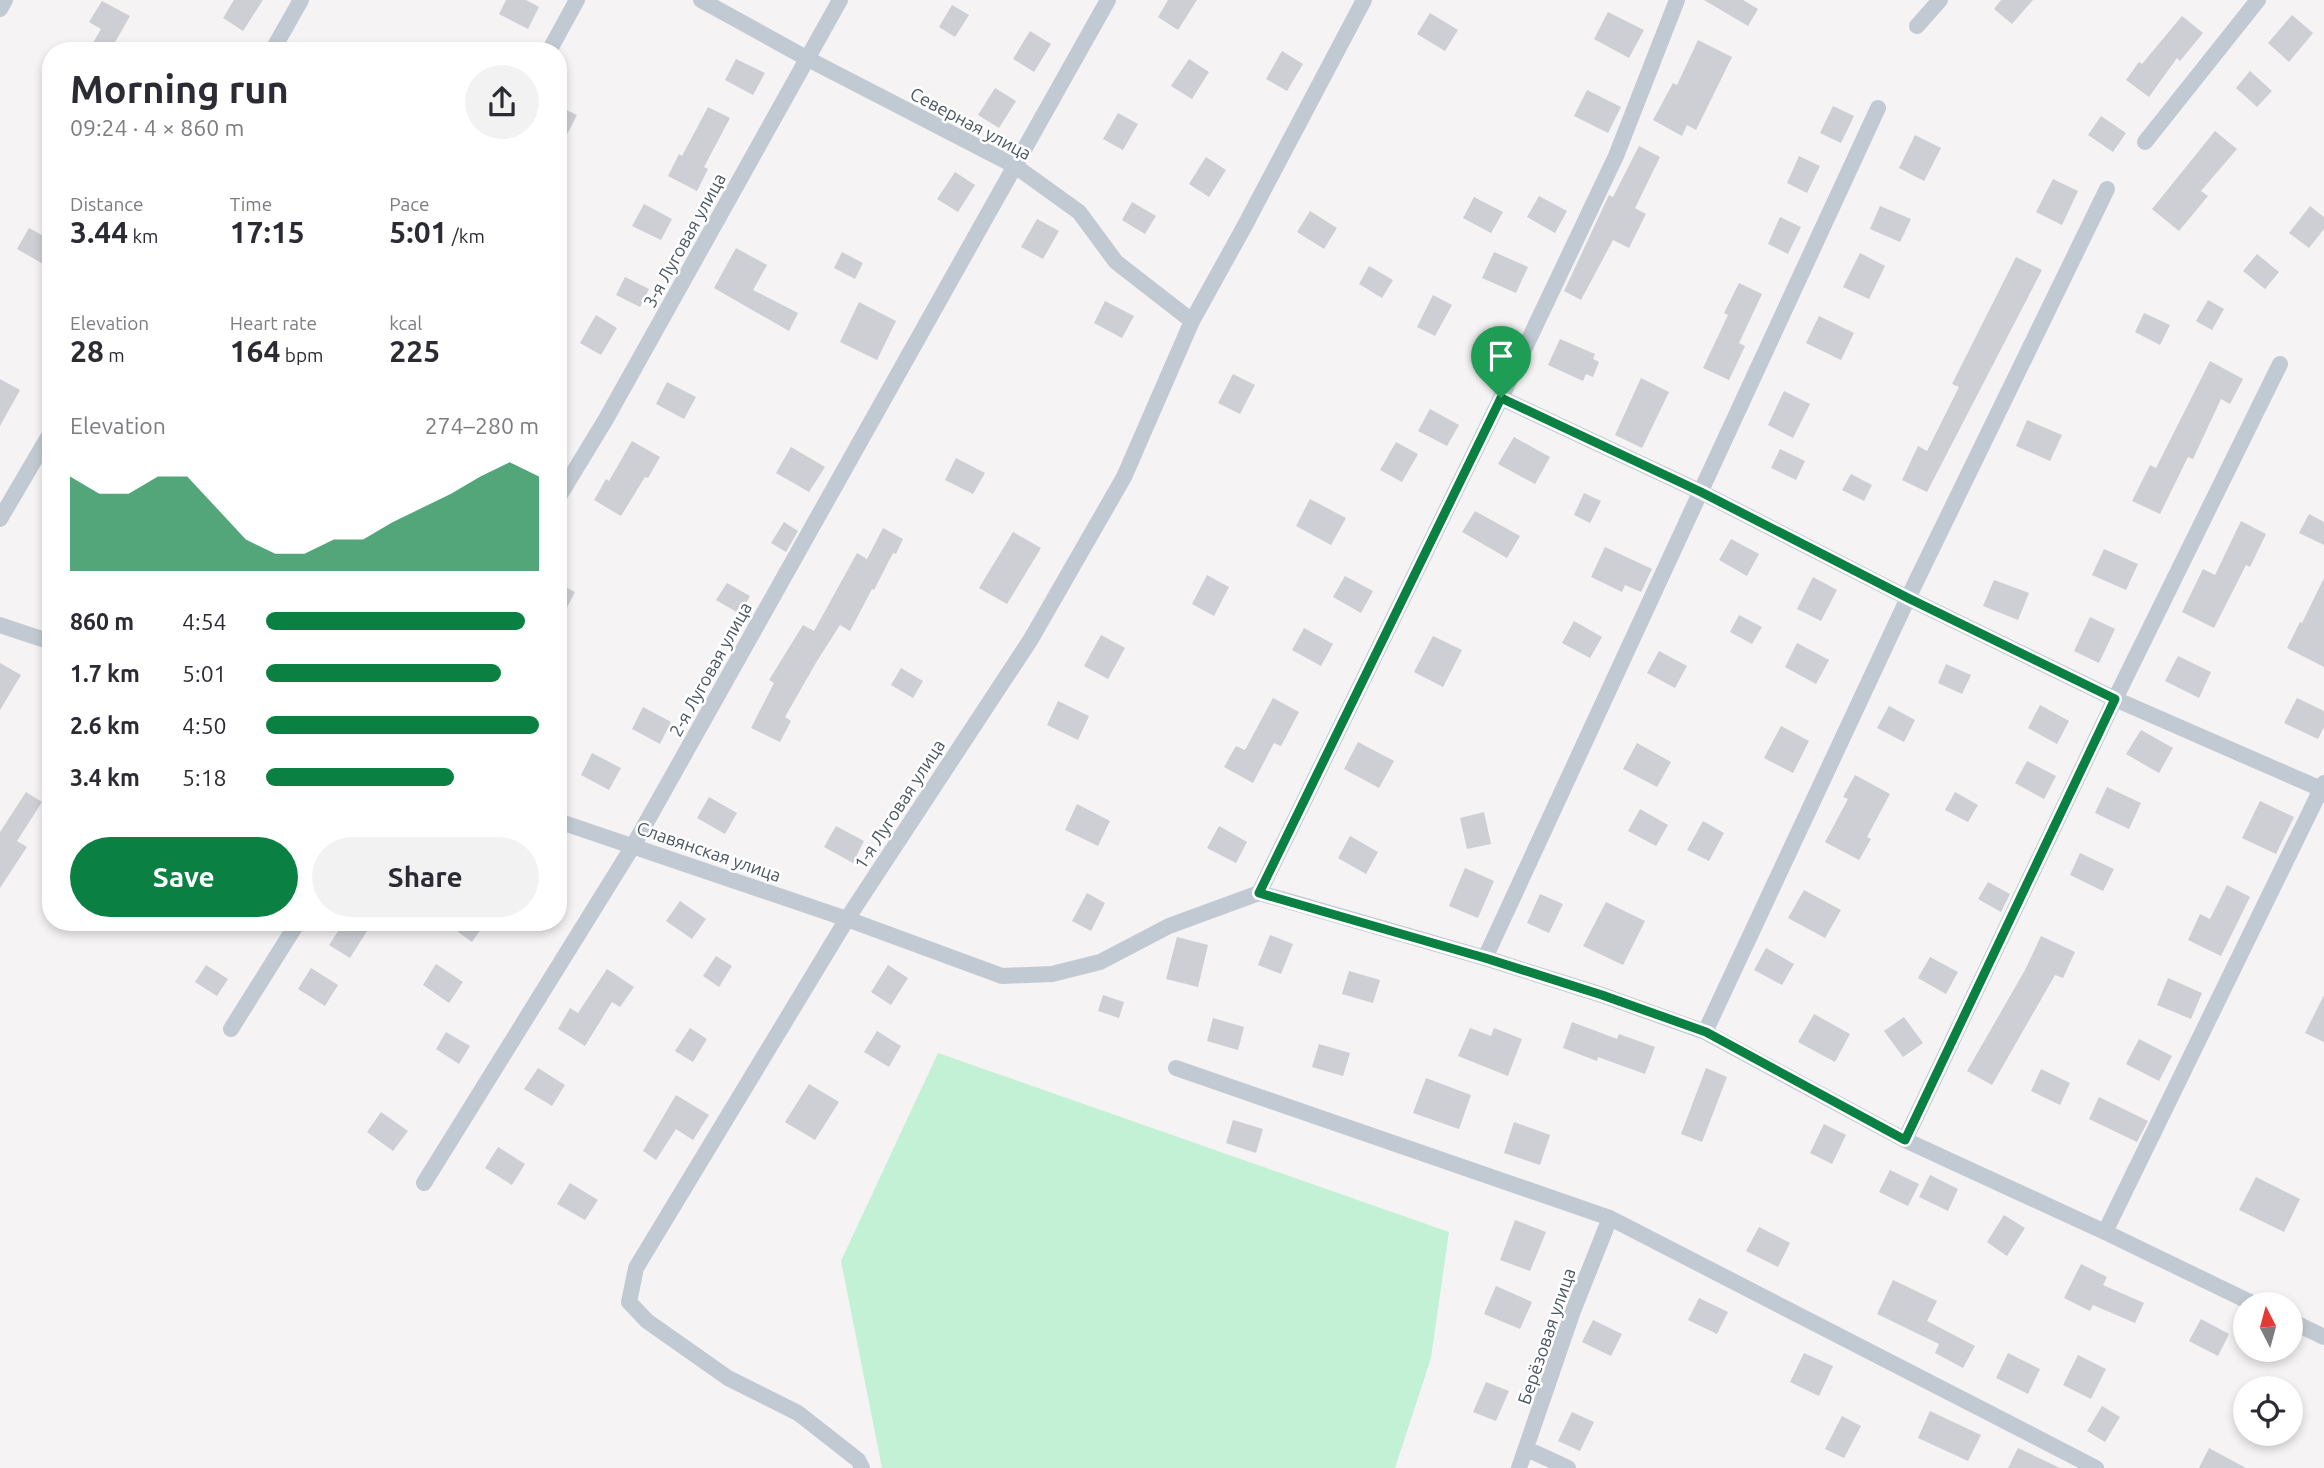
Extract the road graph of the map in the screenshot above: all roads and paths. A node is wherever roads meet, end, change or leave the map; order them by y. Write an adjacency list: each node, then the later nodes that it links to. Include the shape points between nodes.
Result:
1 (5, 0): 11 (street)
2 (301, 0): 13 (street)
3 (577, 0): 14 (street)
4 (701, 0): 15 (street, Северная улица)
5 (841, 0): 15 (street, 3-я Луговая улица)
6 (1108, 0): 18 (street, 2-я Луговая улица)
7 (1363, 0): 20 (street, 1-я Луговая улица)
8 (1677, 0): 22 (street, via 1616,156)
9 (1940, 0): 12 (street)
10 (2258, 0): 17 (street)
11 (0, 9)
12 (1917, 26)
13 (277, 42)
14 (554, 42)
15 (808, 59): 18 (street, Северная улица); 24 (street, 3-я Луговая улица)
16 (1878, 108): 25 (street)
17 (2145, 142)
18 (1015, 166): 20 (street, Северная улица, via 1079,212 1116,262); 33 (street, 2-я Луговая улица)
19 (2107, 188): 27 (street)
20 (1192, 321): 35 (street, 1-я Луговая улица, via 1124,477 1031,639)
21 (2280, 364): 30 (street)
22 (1501, 398): 25 (street); 34 (street)
23 (42, 447): 26 (street)
24 (567, 483)
25 (1701, 492): 27 (street); 37 (street)
26 (0, 519)
27 (1908, 598): 30 (street); 39 (street)
28 (0, 625): 29 (street)
29 (42, 639)
30 (2115, 699): 31 (street); 41 (street)
31 (2323, 786): 44 (street)
32 (567, 824): 33 (street, Славянская улица)
33 (633, 846): 35 (street, Славянская улица); 42 (street, 2-я Луговая улица)
34 (1259, 893): 35 (street, Славянская улица, via 1169,926 1100,962 1052,974 1002,976); 37 (street)
35 (847, 919): 49 (street, 1-я Луговая улица, via 636,1268 629,1303 728,1378 798,1413)
36 (292, 931): 38 (street)
37 (1485, 958): 39 (street)
38 (231, 1029)
39 (1706, 1032): 41 (street)
40 (1176, 1068): 43 (street)
41 (1905, 1140): 44 (street)
42 (424, 1183)
43 (1610, 1218): 48 (street, Берёзовая улица); 52 (street)
44 (2105, 1232): 45 (street)
45 (2233, 1294)
46 (2303, 1327): 47 (street)
47 (2324, 1337)
48 (1527, 1449): 50 (street, Берёзовая улица); 51 (street)
49 (862, 1468)
50 (1519, 1468)
51 (1568, 1468)
52 (2096, 1468)

